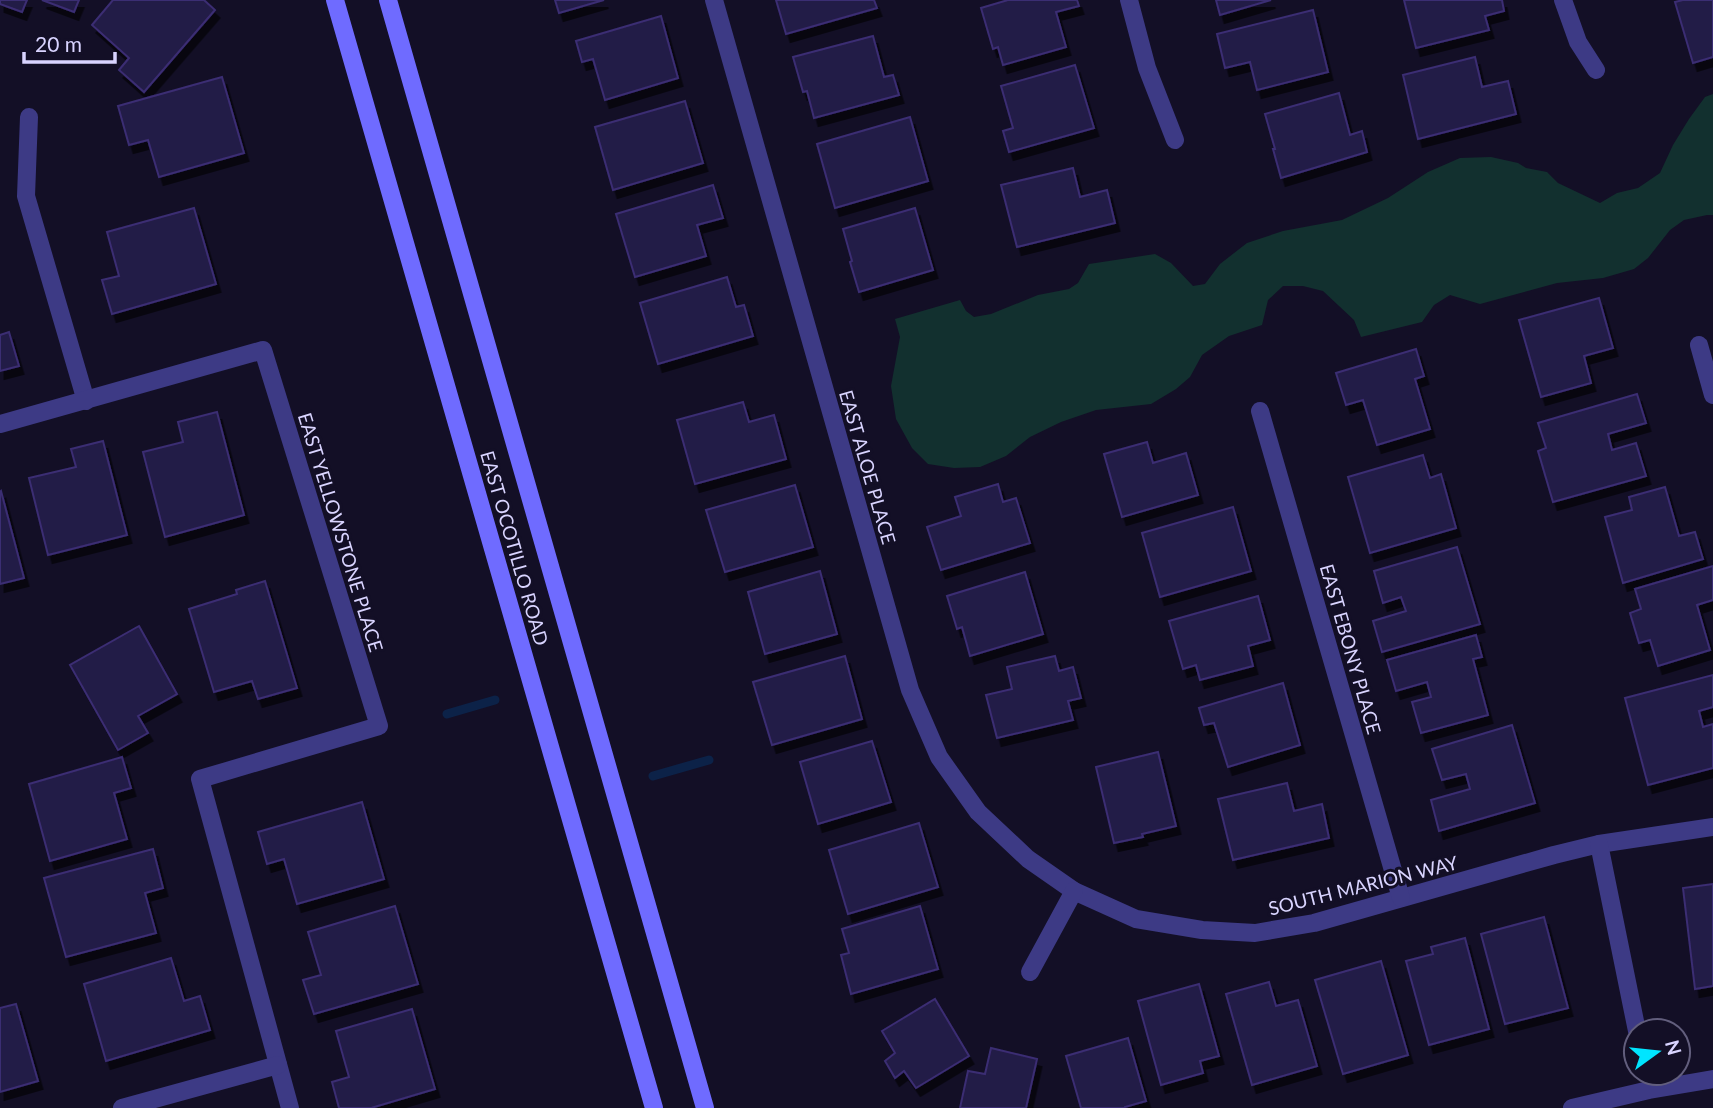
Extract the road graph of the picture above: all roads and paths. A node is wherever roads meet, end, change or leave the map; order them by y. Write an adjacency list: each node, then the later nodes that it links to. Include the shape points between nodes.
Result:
1 (335, 0): 26 (main road, EAST OCOTILLO ROAD)
2 (388, 0): 27 (main road, EAST OCOTILLO ROAD)
3 (714, 0): 16 (street, EAST ALOE PLACE, via 910,691 939,757 978,812 1028,859)
4 (1129, 0): 8 (street, via 1147,68)
5 (1563, 0): 6 (street, via 1578,42)
6 (1596, 70)
7 (29, 117): 11 (street, via 26,195)
8 (1175, 140)
9 (1699, 345): 10 (street)
10 (1713, 395)
11 (86, 401): 13 (street); 20 (street, EAST YELLOWSTONE PLACE, via 263,350 379,726 200,779)
12 (1260, 411): 17 (street, EAST EBONY PLACE)
13 (0, 424)
14 (1713, 827): 15 (street, SOUTH MARION WAY)
15 (1599, 844): 17 (street, SOUTH MARION WAY); 19 (street)
16 (1074, 891): 17 (street, SOUTH MARION WAY, via 1136,919 1255,933 1314,923); 18 (street)
17 (1401, 898)
18 (1030, 972)
19 (1634, 1017)
20 (278, 1065): 24 (street); 25 (street)
21 (1713, 1079): 22 (street)
22 (1692, 1080)
23 (1633, 1087): 28 (street)
24 (122, 1108)
25 (290, 1108)
26 (654, 1108)
27 (705, 1108)
28 (1572, 1108)

